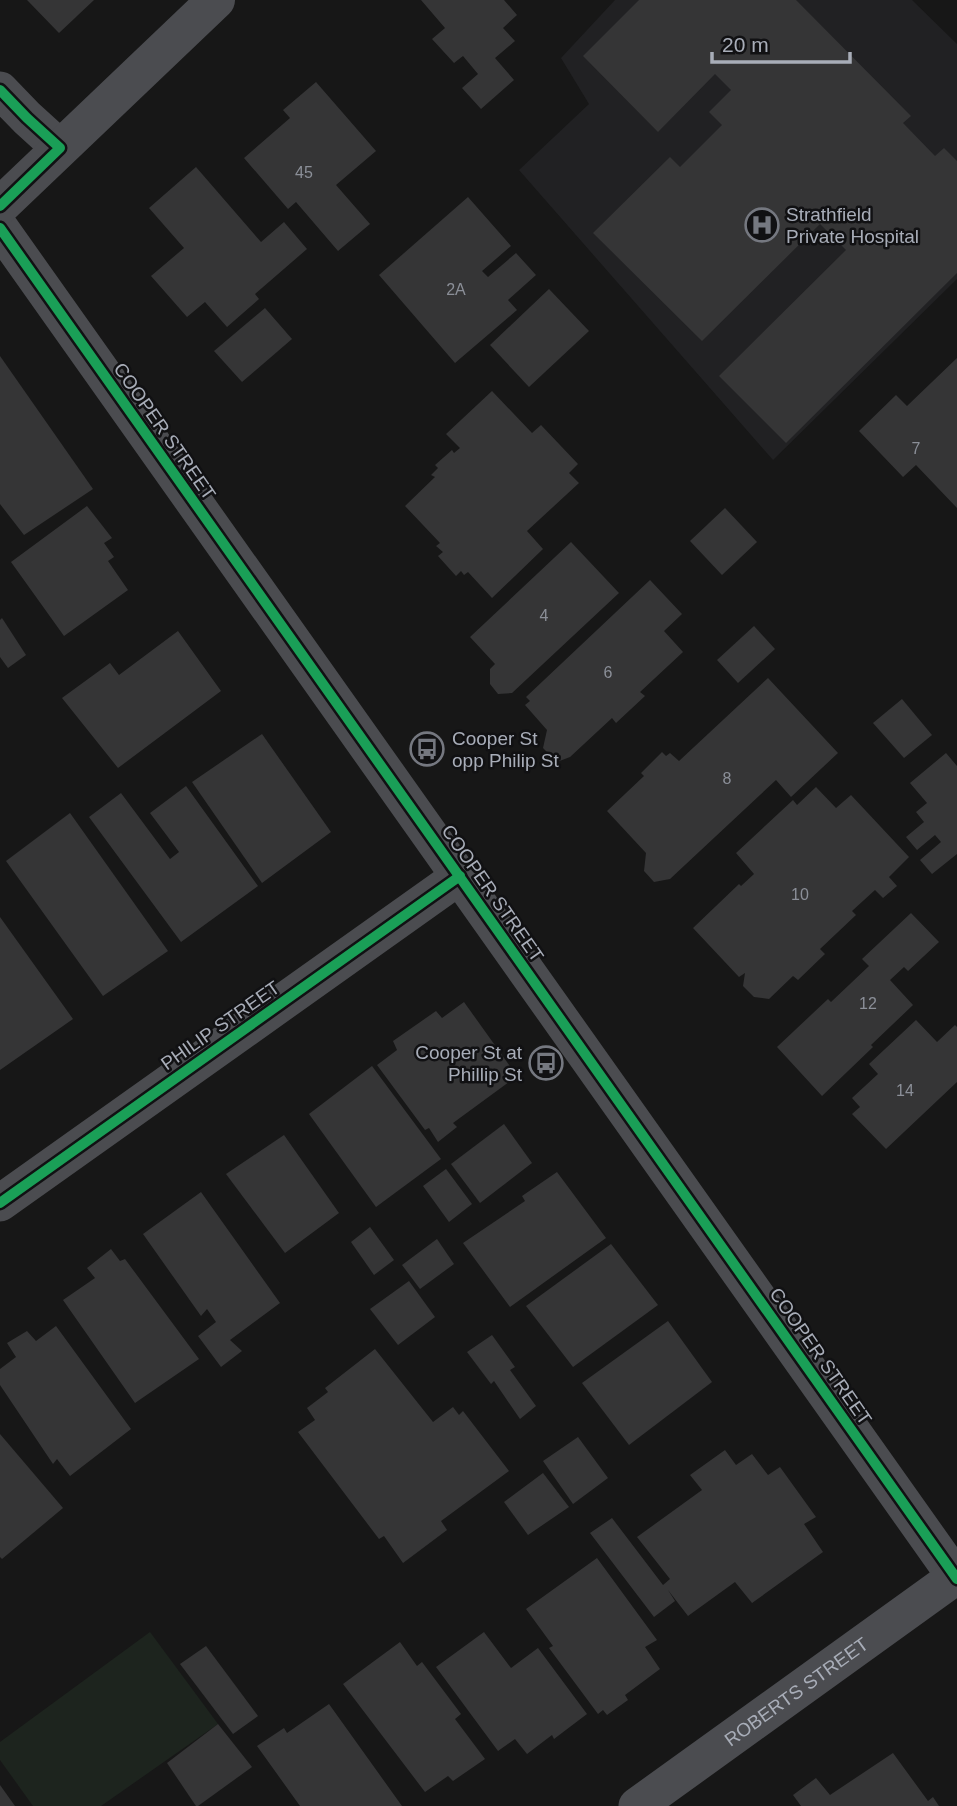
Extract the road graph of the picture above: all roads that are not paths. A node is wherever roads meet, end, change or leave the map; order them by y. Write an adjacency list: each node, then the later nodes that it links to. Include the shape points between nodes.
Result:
1 (216, 0): 3 (street)
2 (0, 90): 3 (street)
3 (60, 148): 4 (street)
4 (0, 206)
5 (0, 228): 6 (street, COOPER STREET)
6 (460, 876): 7 (street, PHILIP STREET); 8 (street, COOPER STREET)
7 (0, 1203)
8 (956, 1578): 9 (street, ROBERTS STREET)
9 (637, 1806)

